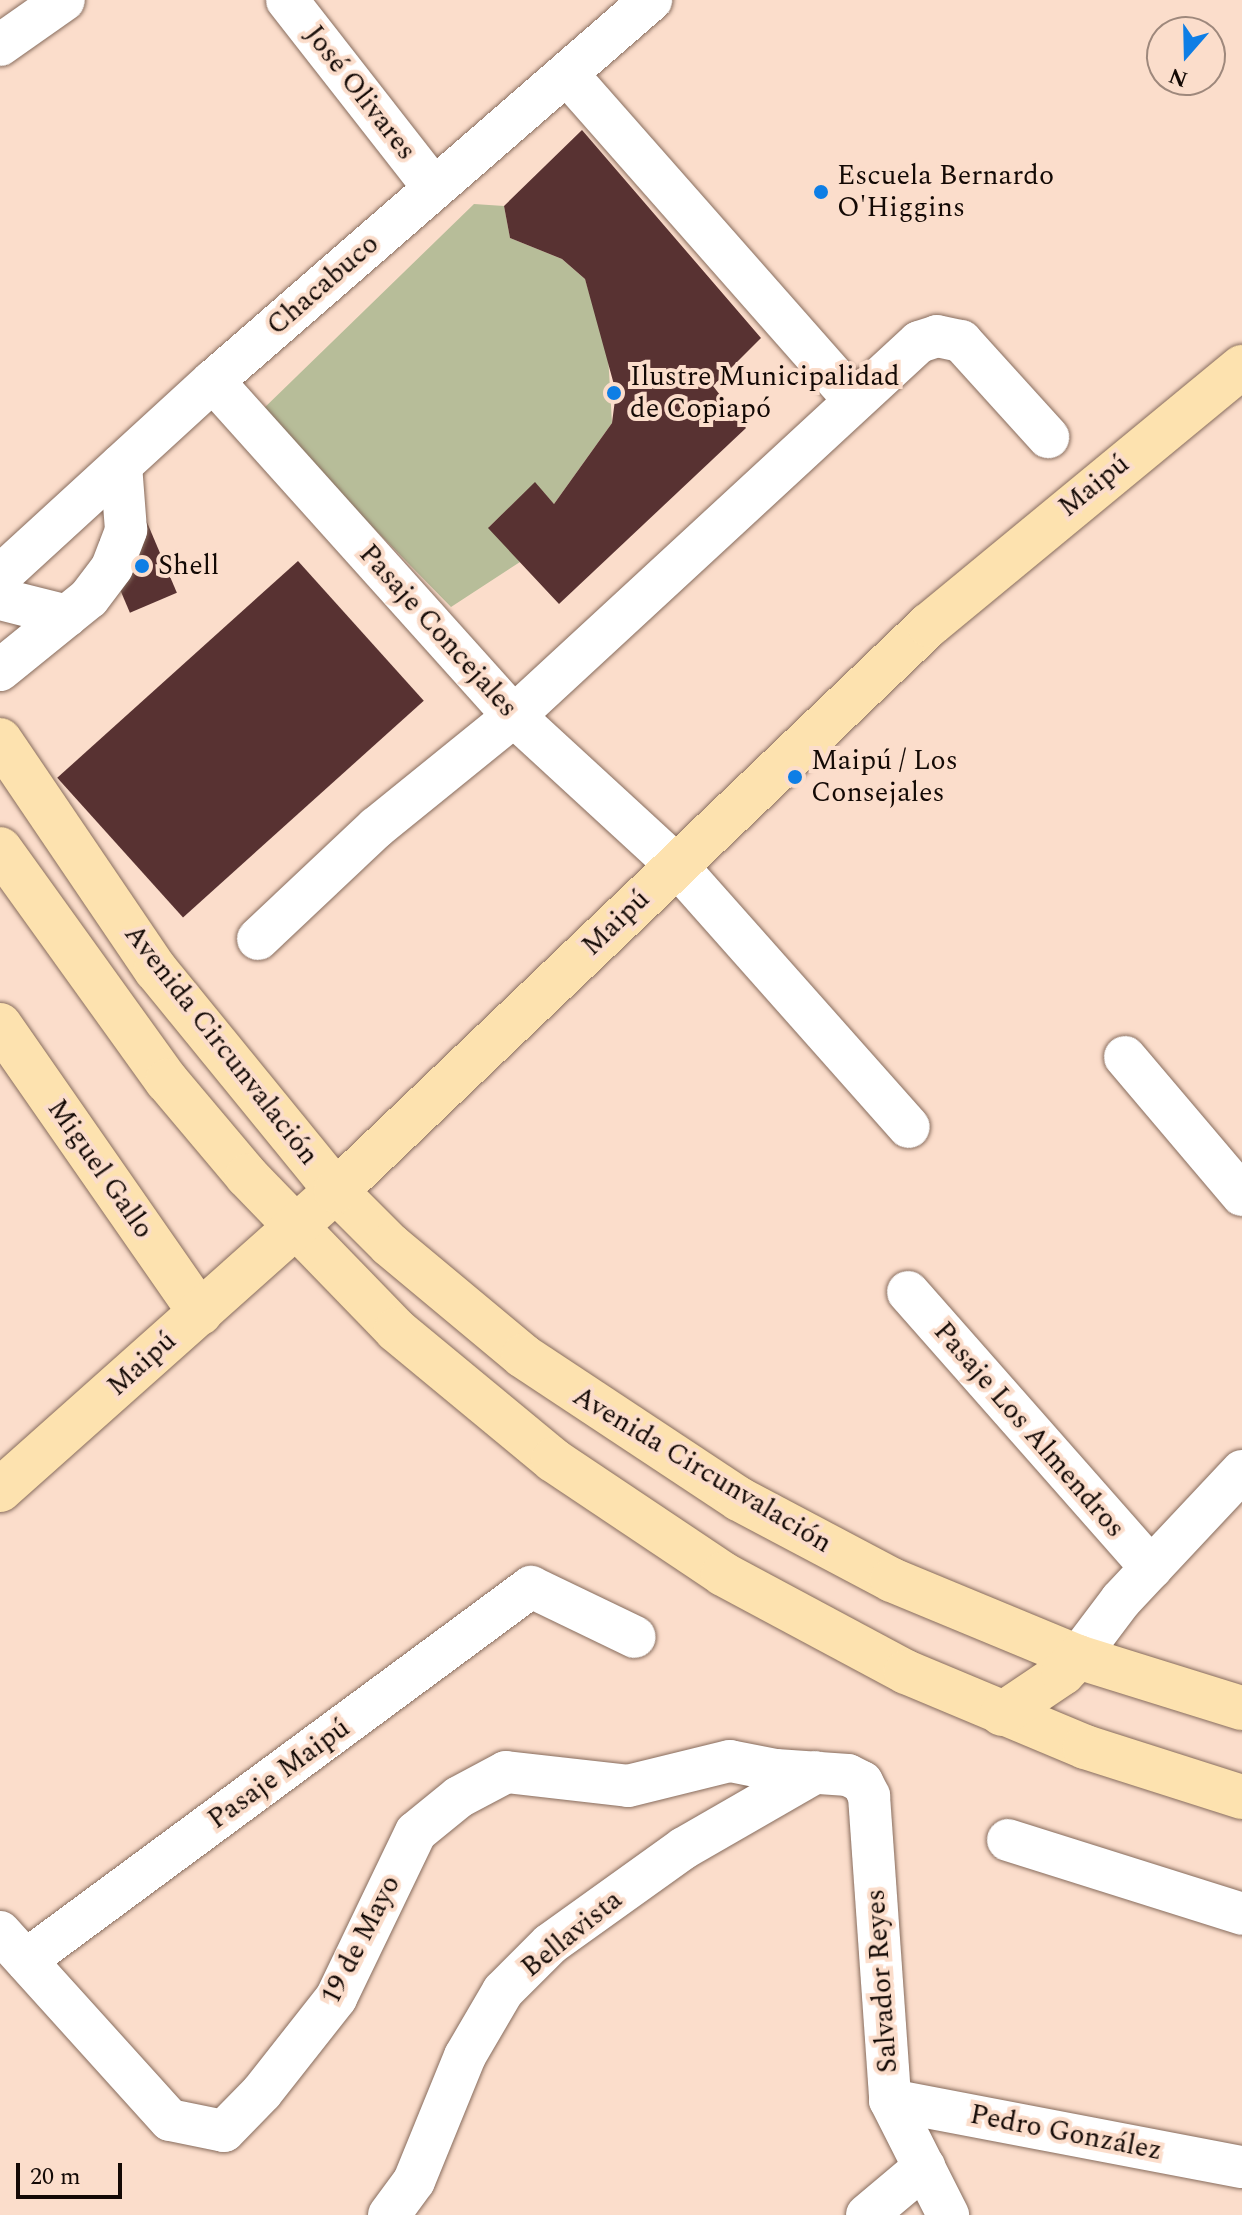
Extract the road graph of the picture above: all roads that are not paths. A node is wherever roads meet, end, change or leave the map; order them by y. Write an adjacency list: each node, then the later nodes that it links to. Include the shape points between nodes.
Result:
1 (64, 0): 4 (street)
2 (287, 0): 6 (street, José Olivares)
3 (642, 3): 5 (street, Chacabuco)
4 (0, 45)
5 (567, 74): 6 (street, Chacabuco); 9 (street)
6 (433, 187): 8 (street, Chacabuco)
7 (1242, 367): 19 (main road, Maipú, via 929,625)
8 (213, 381): 11 (street, Chacabuco); 16 (street, Pasaje Concejales)
9 (853, 398): 10 (street, via 919,342 937,336 961,341); 16 (street)
10 (1048, 437)
11 (121, 465): 12 (street, Chacabuco); 14 (street, via 127,508 120,550 101,583)
12 (0, 576)
13 (0, 599): 14 (street)
14 (67, 616): 15 (street)
15 (0, 670)
16 (514, 716): 19 (street, Pasaje Concejales); 20 (street, via 377,827)
17 (0, 740): 24 (main road, Avenida Circunvalación, via 156,970)
18 (0, 849): 26 (main road, Avenida Circunvalación, via 167,1081)
19 (677, 866): 23 (street, Pasaje Concejales); 24 (main road, Maipú)
20 (258, 939)
21 (0, 1025): 28 (main road, Miguel Gallo)
22 (1125, 1057): 25 (street)
23 (909, 1127)
24 (336, 1191): 26 (main road, Maipú); 33 (main road, Avenida Circunvalación, via 489,1329 665,1454 892,1580)
25 (1242, 1195)
26 (295, 1228): 28 (main road, Maipú); 35 (main road, Avenida Circunvalación, via 386,1320 473,1397 637,1519 812,1625)
27 (908, 1292): 31 (street, Pasaje Los Almendros)
28 (200, 1313): 30 (main road, Maipú)
29 (1242, 1471): 31 (street)
30 (0, 1490)
31 (1151, 1568): 33 (street)
32 (635, 1637): 40 (street, Pasaje Maipú, via 531,1587)
33 (1078, 1657): 34 (main road, Avenida Circunvalación); 35 (main road, via 1056,1679)
34 (1242, 1708)
35 (1002, 1714): 37 (main road, Avenida Circunvalación)
36 (816, 1772): 40 (street, 19 de Mayo, via 730,1761 628,1786 506,1772 459,1797 416,1832 336,1998 224,2131 170,2120); 41 (street, Salvador Reyes, via 848,1775 862,1782 869,1796); 44 (street, Bellavista, via 684,1848 550,1944 503,1991 465,2056 414,2181)
37 (1242, 1797)
38 (1008, 1840): 39 (street)
39 (1242, 1914)
40 (13, 1946)
41 (890, 2100): 42 (street, Salvador Reyes); 43 (street, Pedro González)
42 (924, 2167): 45 (street); 46 (street, Salvador Reyes)
43 (1242, 2167)
44 (389, 2215)
45 (867, 2215)
46 (948, 2215)

